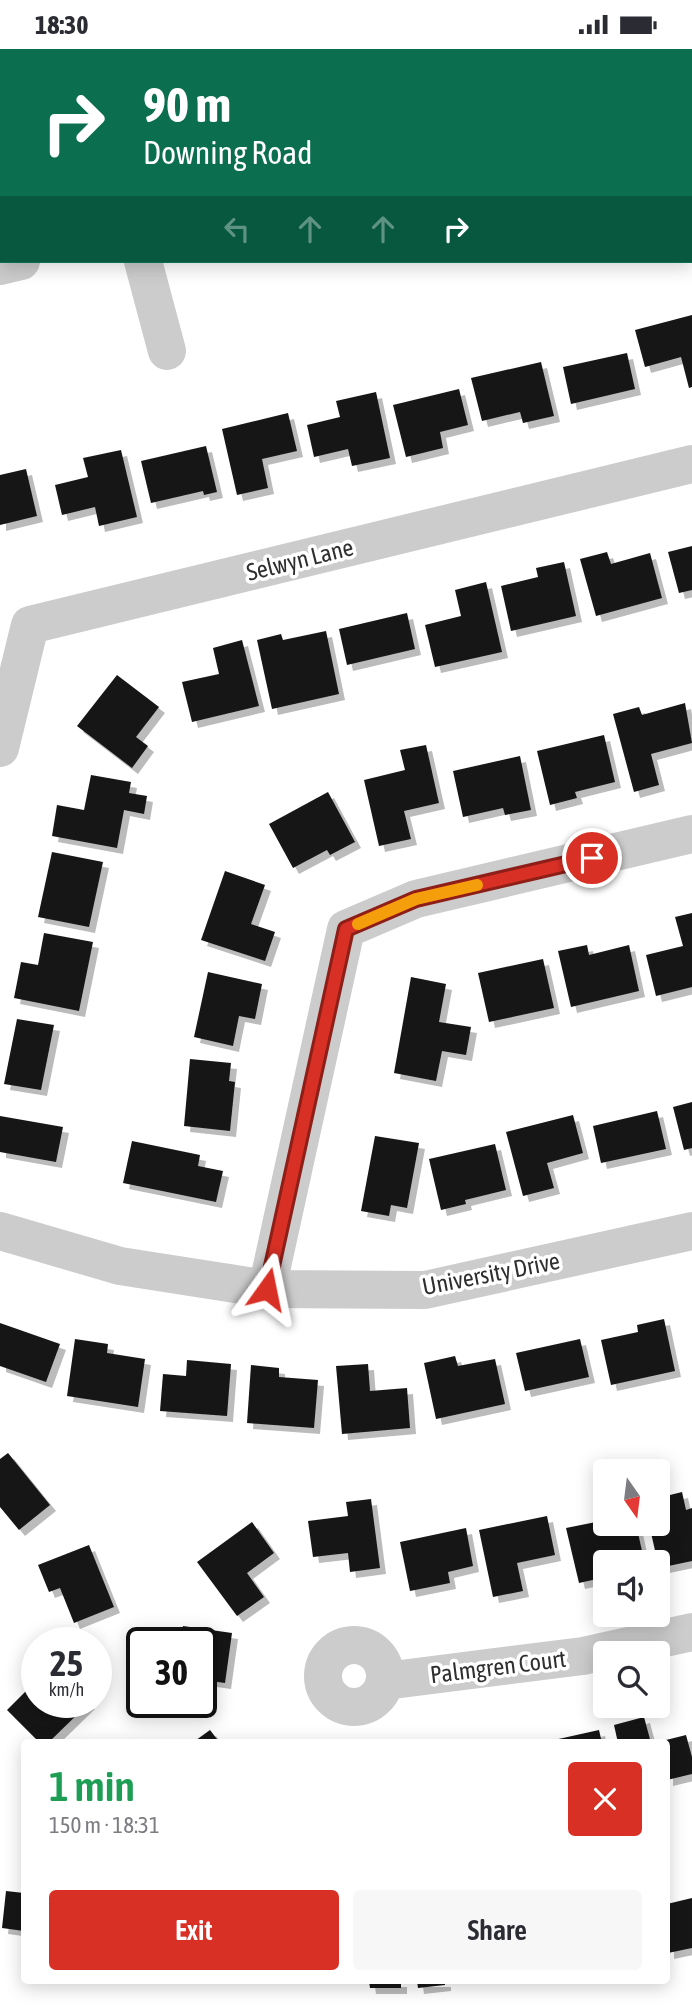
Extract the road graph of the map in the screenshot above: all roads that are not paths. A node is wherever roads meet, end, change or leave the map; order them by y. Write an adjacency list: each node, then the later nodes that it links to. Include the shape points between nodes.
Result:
1 (144, 263): 2 (street)
2 (167, 351)
3 (692, 464): 4 (street, Selwyn Lane, via 30,625)
4 (0, 748)
5 (692, 834): 8 (street, via 416,899 346,929)
6 (0, 1231): 8 (street, University Drive, via 120,1266)
7 (692, 1231): 8 (street, University Drive, via 425,1290)
8 (267, 1289)
9 (692, 1632): 10 (street, Palmgren Court, via 583,1656)
10 (385, 1681)

